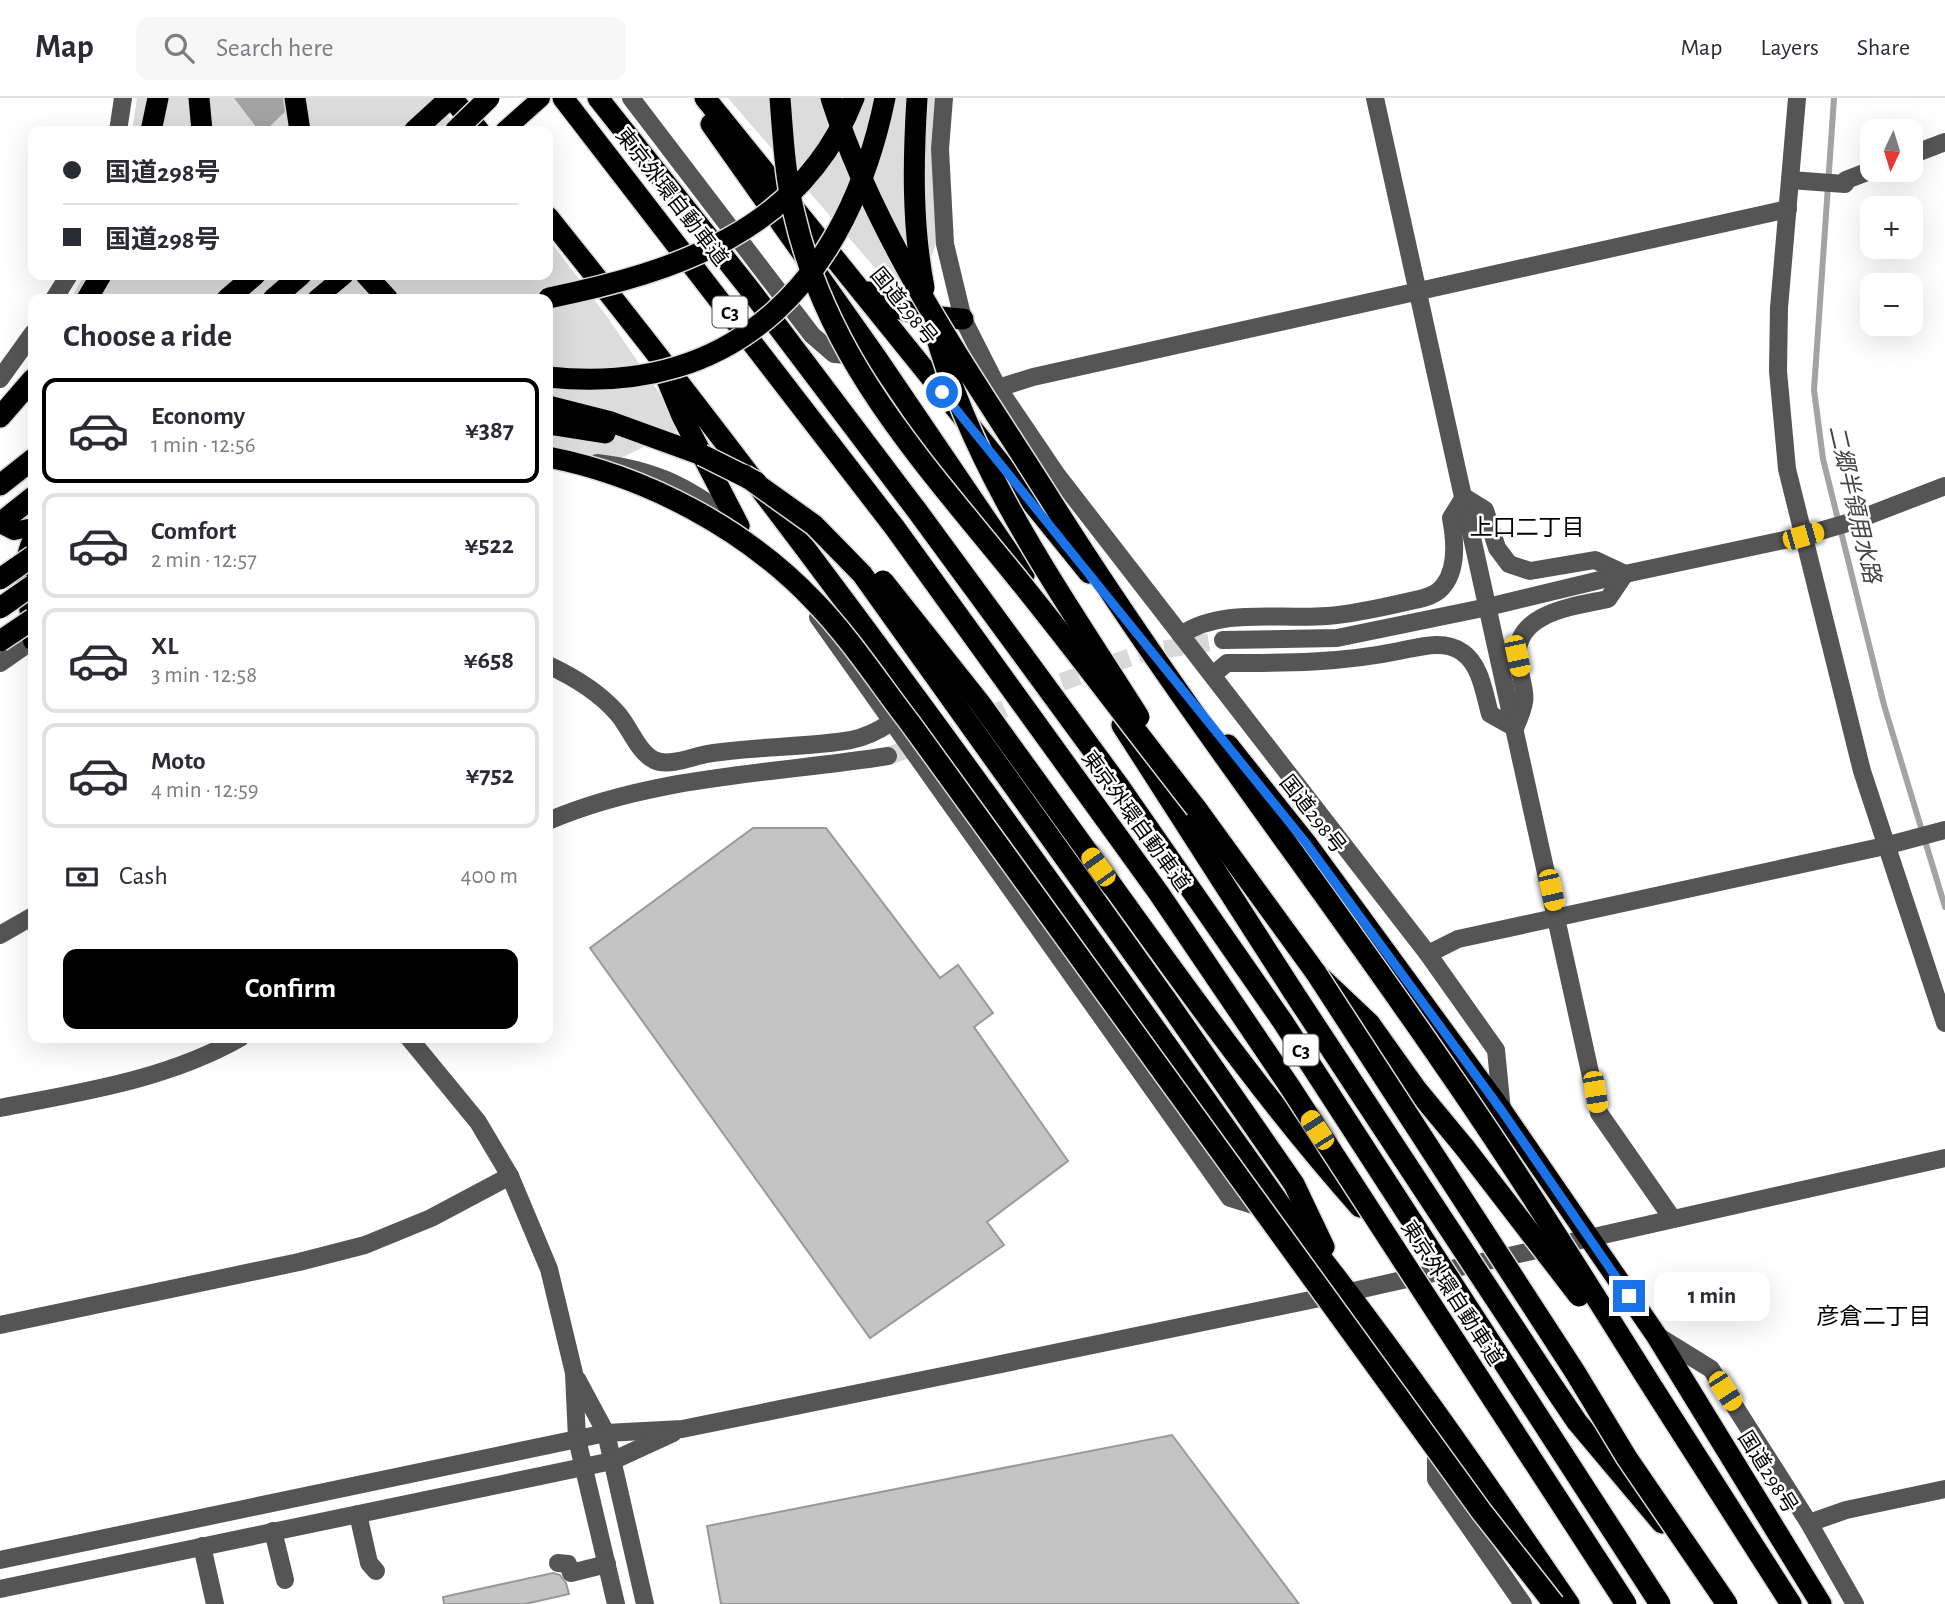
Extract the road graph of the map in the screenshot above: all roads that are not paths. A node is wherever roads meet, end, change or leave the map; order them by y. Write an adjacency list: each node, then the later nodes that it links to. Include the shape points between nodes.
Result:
1 (123, 98): 22 (street)
2 (148, 98): 23 (highway)
3 (158, 98): 24 (highway)
4 (199, 98): 25 (highway)
5 (295, 98): 26 (highway)
6 (451, 98): 27 (highway); 29 (highway)
7 (489, 98): 28 (highway, bridge)
8 (541, 98): 30 (main road)
9 (563, 98): 111 (highway, 東京外環自動車道 / C3, bridge, via 895,528 1158,892)
10 (598, 98): 143 (highway, 東京外環自動車道 / C3, bridge, via 751,291 1119,786 1283,1022)
11 (631, 98): 53 (street, via 812,335 834,354)
12 (696, 98): 53 (highway)
13 (705, 98): 37 (highway, 国道298号)
14 (780, 98): 93 (highway, bridge, via 787,182 800,239 826,311 851,361 923,463)
15 (831, 98): 117 (highway, bridge, via 872,205 986,404 1164,675 1520,1177)
16 (854, 98): 49 (highway, bridge, via 832,141 807,174 782,201 724,243 663,270)
17 (885, 98): 54 (highway, bridge, via 873,151 845,222 820,262 783,305 737,339 684,363 626,377)
18 (917, 98): 93 (highway, bridge, via 916,240 948,380 992,476 1035,552)
19 (944, 98): 50 (street, via 940,149 945,244)
20 (1375, 98): 43 (street)
21 (1797, 98): 34 (street)
22 (119, 126)
23 (145, 126)
24 (152, 126)
25 (202, 126)
26 (299, 126)
27 (420, 126)
28 (460, 126)
29 (475, 126)
30 (510, 126)
31 (1945, 142): 32 (street)
32 (1923, 150)
33 (1860, 175): 34 (street, via 1845,182)
34 (1790, 180): 35 (street)
35 (1788, 209): 43 (street); 73 (street, via 1778,371 1787,469)
36 (553, 223): 52 (highway)
37 (843, 270): 50 (highway, via 897,309 919,316); 106 (highway, 国道298号, via 1306,843)
38 (251, 280): 44 (highway)
39 (262, 280): 45 (highway)
40 (295, 280): 46 (highway, bridge)
41 (339, 280): 47 (main road)
42 (371, 280): 48 (highway)
43 (1418, 293): 57 (street); 68 (street)
44 (233, 294)
45 (277, 294)
46 (279, 294)
47 (322, 294)
48 (383, 294)
49 (553, 297)
50 (963, 319): 57 (street)
51 (28, 340): 55 (street)
52 (655, 350): 71 (highway, via 682,416); 109 (highway, via 855,613)
53 (876, 357): 130 (highway, bridge, via 1013,557 1577,1422)
54 (553, 377)
55 (0, 379)
56 (28, 385): 59 (highway)
57 (998, 388): 83 (street, via 1057,475)
58 (553, 407): 61 (highway, via 611,422)
59 (0, 417)
60 (553, 425): 61 (highway)
61 (702, 455): 65 (highway, bridge)
62 (553, 460): 71 (street, via 657,474 704,499)
63 (553, 461): 140 (highway, bridge, via 623,479 685,506 770,560 817,604 909,723 1472,1499)
64 (28, 463): 66 (highway)
65 (744, 475): 111 (highway, bridge, via 827,527 888,587 980,703 1225,1041 1315,1156); 113 (highway, bridge, via 807,519 862,574 1294,1184)
66 (0, 485)
67 (1945, 486): 73 (street)
68 (1464, 497): 76 (street, via 1485,510 1496,548 1509,564 1530,571 1595,560); 80 (street); 83 (street, via 1451,518 1452,571 1437,592 1328,616 1197,624)
69 (28, 501): 70 (highway)
70 (0, 524): 72 (main road, via 13,531)
71 (738, 526): 90 (street, via 816,615)
72 (28, 528)
73 (1803, 536): 76 (street); 96 (street)
74 (28, 546): 79 (main road, via 23,571)
75 (28, 559): 77 (highway, bridge)
76 (1625, 574): 80 (street); 91 (street, via 1608,599 1556,610 1523,635 1517,656 1527,702)
77 (0, 579)
78 (28, 588): 81 (highway, bridge)
79 (28, 595)
80 (1488, 607): 84 (street, via 1337,638); 91 (street)
81 (0, 608)
82 (28, 622): 85 (highway, bridge)
83 (1181, 635): 89 (street)
84 (1223, 640)
85 (0, 641)
86 (28, 643): 87 (street)
87 (0, 663)
88 (553, 667): 90 (street, via 597,694 655,761 852,739)
89 (1214, 674): 91 (street, via 1227,663 1342,662 1429,645 1453,647 1477,670 1490,714); 100 (street)
90 (890, 723): 109 (street, via 1230,1198)
91 (1515, 728): 97 (street)
92 (888, 756): 94 (street, via 703,779 593,804)
93 (1196, 808): 101 (highway)
94 (553, 819)
95 (1942, 831): 96 (street)
96 (1885, 846): 97 (street); 102 (street)
97 (1557, 917): 100 (street, via 1458,939); 110 (street, via 1599,1113)
98 (28, 919): 99 (street)
99 (0, 934)
100 (1428, 954): 106 (street, via 1496,1050)
101 (1316, 973): 117 (highway, bridge, via 1370,1024); 130 (highway, bridge)
102 (1945, 1023)
103 (228, 1043): 105 (street, via 168,1069 104,1088)
104 (413, 1043): 108 (street, via 478,1122)
105 (0, 1106)
106 (1502, 1111): 112 (highway, 国道298号)
107 (1945, 1158): 110 (street)
108 (510, 1176): 114 (street, via 431,1218 365,1245); 116 (street, via 549,1269)
109 (1289, 1217): 113 (highway)
110 (1672, 1218): 112 (street)
111 (1385, 1235): 142 (highway, 東京外環自動車道 / C3, bridge)
112 (1588, 1238): 113 (street); 115 (highway, 国道298号)
113 (1344, 1286): 118 (street); 119 (highway)
114 (0, 1325)
115 (1656, 1335): 126 (street, via 1711,1370); 146 (highway, 国道298号)
116 (574, 1373): 120 (street); 121 (street)
117 (1649, 1391): 145 (highway, via 1675,1421)
118 (682, 1429): 120 (street); 122 (street)
119 (1449, 1430): 139 (street, via 1436,1459 1436,1479); 141 (highway)
120 (606, 1433): 121 (street); 122 (street)
121 (577, 1439): 123 (street); 129 (street)
122 (612, 1461): 123 (street); 138 (street)
123 (583, 1468): 125 (street); 132 (street)
124 (1945, 1489): 126 (street, via 1846,1510)
125 (358, 1514): 127 (street); 133 (street)
126 (1809, 1523): 147 (street)
127 (273, 1531): 128 (street); 134 (street)
128 (202, 1546): 135 (street); 136 (street)
129 (0, 1560)
130 (1695, 1561): 144 (highway, bridge)
131 (558, 1563): 132 (street, via 568,1564 571,1573)
132 (607, 1564): 137 (street)
133 (366, 1567)
134 (285, 1580)
135 (0, 1588)
136 (215, 1604)
137 (616, 1604)
138 (645, 1604)
139 (1523, 1604)
140 (1554, 1604)
141 (1569, 1604)
142 (1626, 1604)
143 (1660, 1604)
144 (1727, 1604)
145 (1791, 1604)
146 (1821, 1604)
147 (1855, 1604)

